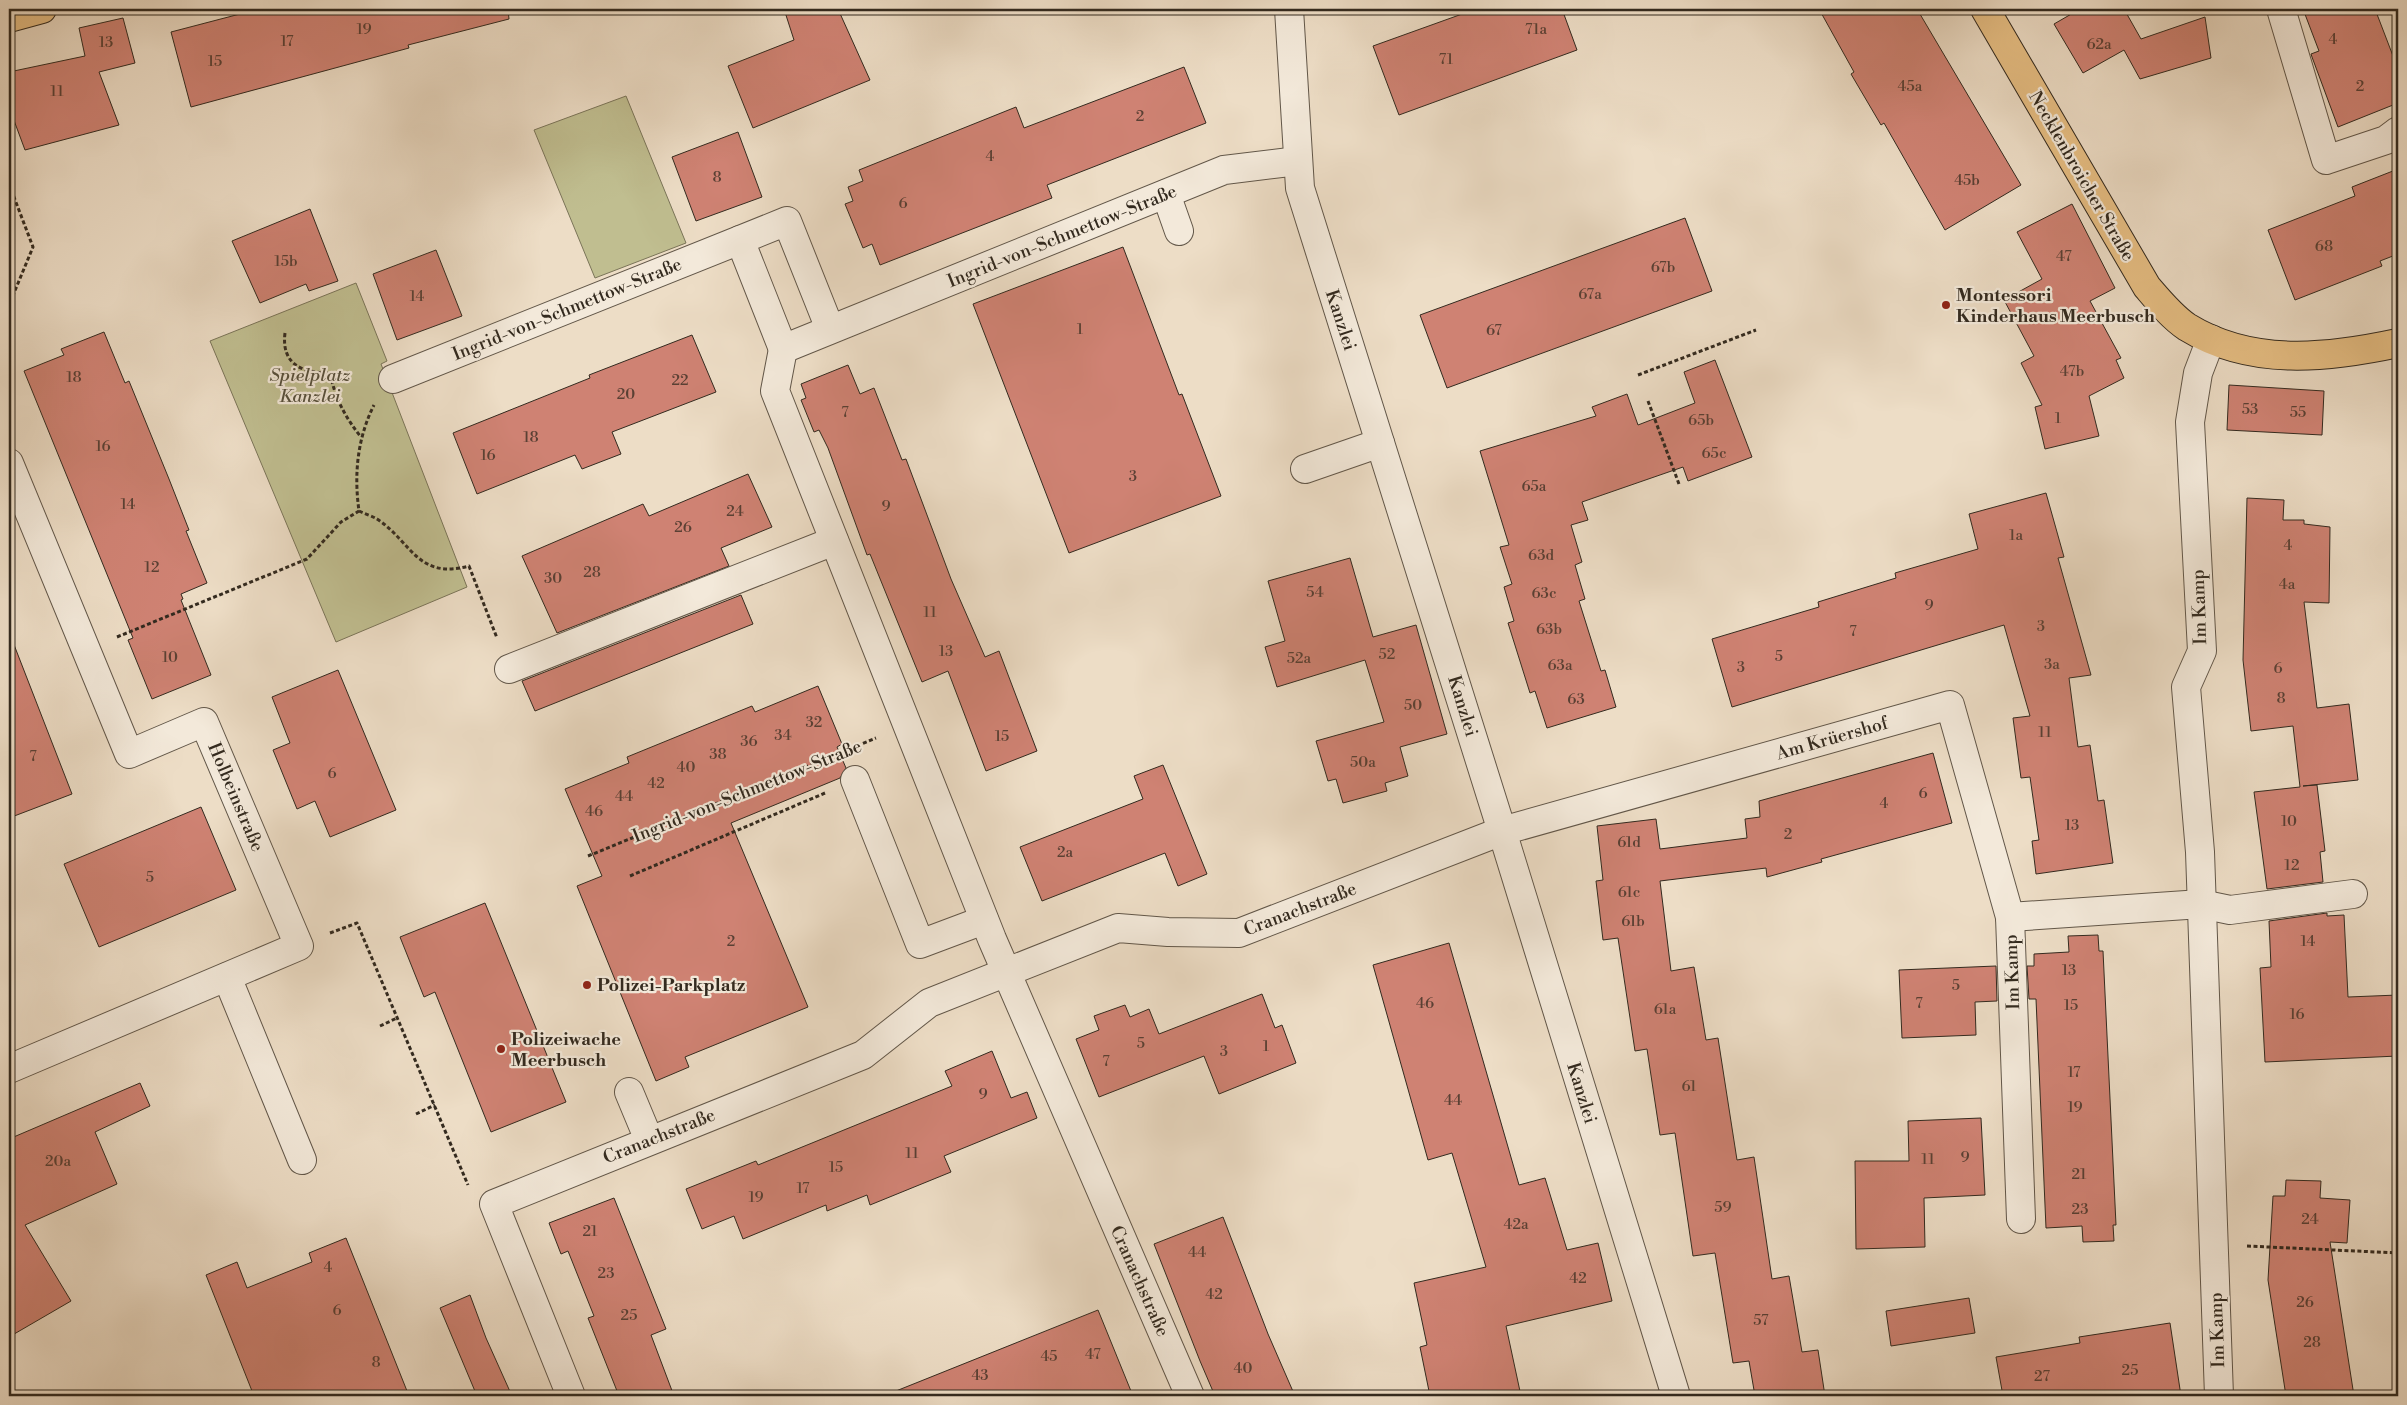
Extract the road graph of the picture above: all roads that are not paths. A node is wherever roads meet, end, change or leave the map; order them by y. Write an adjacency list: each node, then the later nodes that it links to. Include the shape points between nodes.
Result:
1 (42, 9): 5 (main road)
2 (1289, 9): 7 (street, Kanzlei)
3 (1985, 9): 12 (main road, Necklenbroicher Straße, via 2146,287 2187,327)
4 (2280, 9): 6 (street, via 2326,160 2386,140)
5 (9, 18)
6 (2398, 131)
7 (1298, 161): 8 (street, Ingrid-von-Schmettow-Straße, via 1224,170); 16 (street, Kanzlei, via 1300,188)
8 (1166, 194): 9 (street); 11 (street, Ingrid-von-Schmettow-Straße)
9 (1180, 231)
10 (740, 240): 11 (street, Ingrid-von-Schmettow-Straße, via 786,221); 14 (street); 15 (street, Ingrid-von-Schmettow-Straße)
11 (830, 329): 14 (street, Ingrid-von-Schmettow-Straße)
12 (2211, 339): 13 (main road, Necklenbroicher Straße, via 2244,350 2280,356 2330,356); 24 (street, Im Kamp, via 2198,373 2190,422 2202,651 2186,687 2200,852)
13 (2398, 343)
14 (783, 349): 19 (street, via 774,391)
15 (393, 378)
16 (1380, 444): 18 (street); 22 (street, Kanzlei)
17 (9, 464): 28 (street, Holbeinstraße, via 129,754 204,722 299,946)
18 (1305, 469)
19 (834, 541): 20 (street); 26 (street)
20 (509, 669)
21 (855, 780): 26 (street, Ingrid-von-Schmettow-Straße, via 920,944)
22 (1502, 831): 25 (street, Am Krüershof, via 1950,705); 27 (street, Cranachstraße, via 1239,933 1118,928); 36 (street, Kanzlei)
23 (2353, 894): 24 (street, via 2230,910)
24 (2201, 904): 25 (street, Im Kamp); 37 (street, Im Kamp)
25 (2010, 917): 33 (street, Im Kamp)
26 (984, 920): 27 (street)
27 (1006, 973): 31 (street, Cranachstraße, via 929,1003 864,1055); 35 (street, Cranachstraße)
28 (227, 977): 29 (street); 32 (street)
29 (9, 1069)
30 (629, 1092): 31 (street)
31 (649, 1140): 34 (street, Cranachstraße, via 494,1204)
32 (302, 1160)
33 (2022, 1219)
34 (571, 1396)
35 (1190, 1396)
36 (1676, 1396)
37 (2219, 1396)

